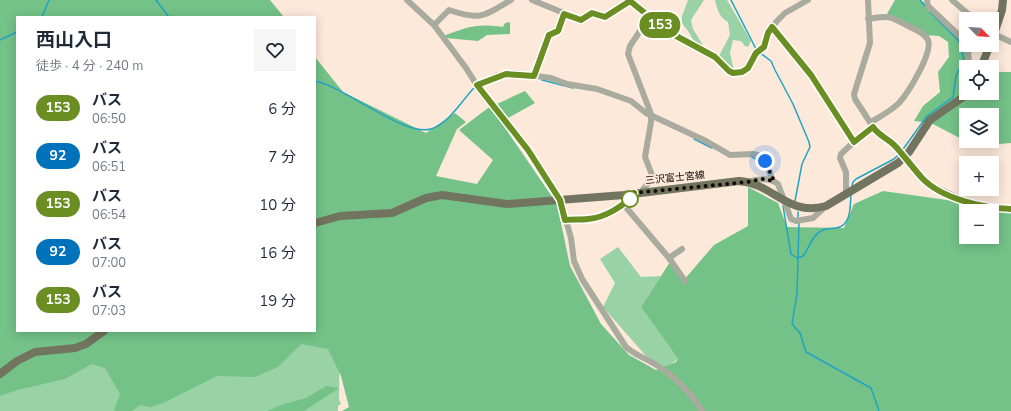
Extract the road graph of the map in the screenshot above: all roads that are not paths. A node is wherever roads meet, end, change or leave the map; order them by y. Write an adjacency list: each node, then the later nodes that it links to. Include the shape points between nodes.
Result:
1 (407, 0): 11 (street)
2 (417, 0): 11 (street)
3 (511, 0): 17 (street, via 482,16 449,10)
4 (532, 0): 13 (street)
5 (630, 0): 13 (street, via 605,17 592,13 581,20); 14 (street)
6 (808, 0): 18 (street, via 785,13)
7 (868, 0): 15 (street)
8 (927, 0): 19 (street, via 928,6)
9 (952, 0): 12 (street)
10 (1003, 0): 16 (main road)
11 (415, 7): 17 (street)
12 (966, 12)
13 (564, 14): 22 (street, via 558,31 549,35)
14 (650, 16): 18 (street, via 667,31 715,57 733,73 748,68 756,53 764,47); 25 (street, via 630,46 628,54)
15 (868, 19): 26 (street, via 870,43 854,94); 26 (street, via 887,16 894,18 922,33 929,44 923,64 904,97)
16 (999, 19)
17 (434, 24): 23 (street)
18 (772, 27): 27 (street, via 811,75)
19 (959, 35)
20 (999, 38): 21 (street)
21 (1011, 42)
22 (534, 76): 23 (street, via 506,74); 25 (street, via 597,89 631,101)
23 (478, 88): 33 (street, via 528,150)
24 (959, 100): 28 (main road, 三沢富士宮線, via 930,120)
25 (651, 114): 29 (street, via 730,155 758,155 765,161); 31 (street, via 652,122 645,158 652,175 650,181)
26 (872, 124): 27 (street); 28 (street, via 877,133)
27 (854, 142): 32 (street, via 840,158 846,172)
28 (903, 154): 32 (main road, 三沢富士宮線, via 898,164); 37 (street, via 922,178 946,193 972,204)
29 (774, 181): 30 (street, via 758,179); 34 (street)
30 (747, 182): 31 (main road, 三沢富士宮線); 34 (main road, 三沢富士宮線)
31 (638, 192): 33 (main road, 三沢富士宮線); 35 (street)
32 (849, 193): 36 (main road, 三沢富士宮線)
33 (560, 200): 38 (street); 39 (main road, 三沢富士宮線, via 507,204 442,195 426,198 392,213 340,216)
34 (785, 201): 36 (main road, 三沢富士宮線, via 802,209); 36 (street, via 791,219 799,221 818,214)
35 (624, 205): 38 (street, via 588,219); 41 (street)
36 (826, 206)
37 (1011, 209)
38 (565, 220): 45 (street, via 571,238 574,261 582,278 626,347 676,380)
39 (316, 223)
40 (682, 249): 41 (street)
41 (669, 258): 42 (street)
42 (686, 281)
43 (103, 332): 44 (main road, via 86,344 75,348 35,352)
44 (0, 374)
45 (702, 411)

